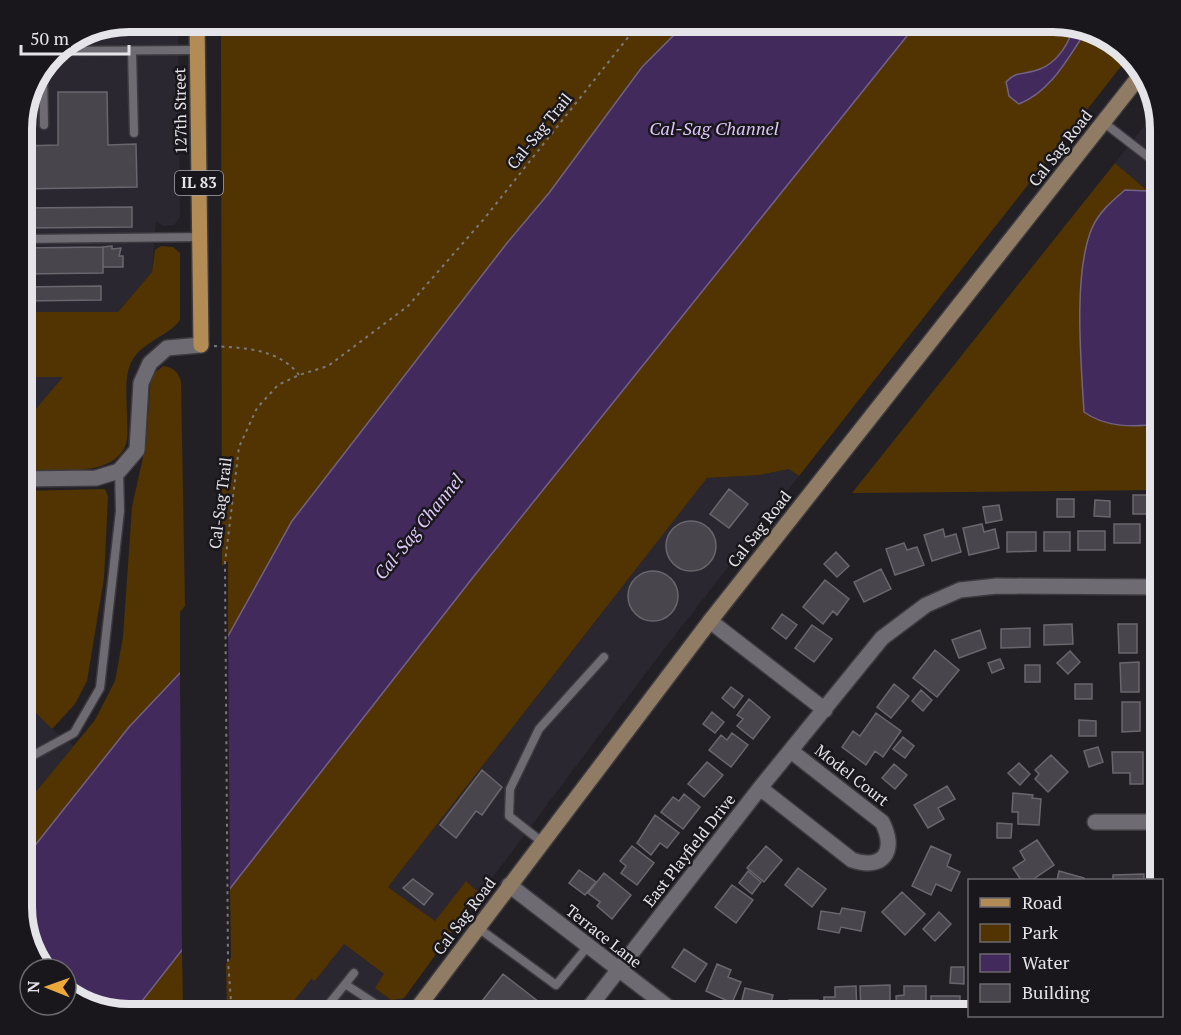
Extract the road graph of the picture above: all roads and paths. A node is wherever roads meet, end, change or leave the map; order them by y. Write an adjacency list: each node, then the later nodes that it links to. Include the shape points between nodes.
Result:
1 (197, 32): 3 (main road, 127th Street / IL 83)
2 (632, 32): 15 (path, Cal-Sag Trail, via 484,219 408,306 328,366)
3 (198, 50): 5 (lane); 12 (main road, 127th Street / IL 83)
4 (71, 51): 5 (lane)
5 (132, 51): 10 (lane)
6 (1136, 81): 8 (main road, Cal Sag Road)
7 (43, 84): 9 (lane)
8 (1103, 122): 11 (lane); 19 (main road, Cal Sag Road)
9 (44, 125)
10 (134, 133)
11 (1149, 158)
12 (200, 237): 13 (lane); 14 (main road, 127th Street / IL 83)
13 (32, 239)
14 (201, 345): 15 (path, via 252,349 288,361); 16 (street, via 167,348 150,363 141,383 137,450)
15 (299, 375): 34 (path, Cal-Sag Trail, via 278,385 257,408 239,447 225,563)
16 (119, 471): 17 (street, via 96,478); 23 (lane, via 120,511 99,688 74,733)
17 (32, 479)
18 (1150, 586): 21 (street, East Playfield Drive, via 997,586 960,590 926,605 882,638)
19 (710, 621): 21 (street); 27 (main road, Cal Sag Road)
20 (604, 657): 27 (lane, via 539,729 510,789 509,816)
21 (825, 710): 22 (street, East Playfield Drive)
22 (791, 751): 24 (street, East Playfield Drive); 24 (street, Model Court, via 882,822 889,835 888,850 881,861 867,866 852,860)
23 (32, 756)
24 (760, 788): 31 (street, East Playfield Drive)
25 (1095, 822): 26 (street)
26 (1150, 822)
27 (542, 842): 28 (main road, Cal Sag Road)
28 (509, 885): 29 (main road, Cal Sag Road); 30 (street, Terrace Lane)
29 (477, 927): 30 (lane, via 556,985); 37 (main road, Cal Sag Road)
30 (588, 946): 31 (street, Terrace Lane)
31 (619, 970): 38 (street, East Playfield Drive); 39 (street, Terrace Lane)
32 (354, 973): 33 (lane)
33 (345, 984): 35 (lane); 36 (lane)
34 (231, 1004)
35 (329, 1004)
36 (376, 1004)
37 (419, 1004)
38 (592, 1004)
39 (664, 1004)

